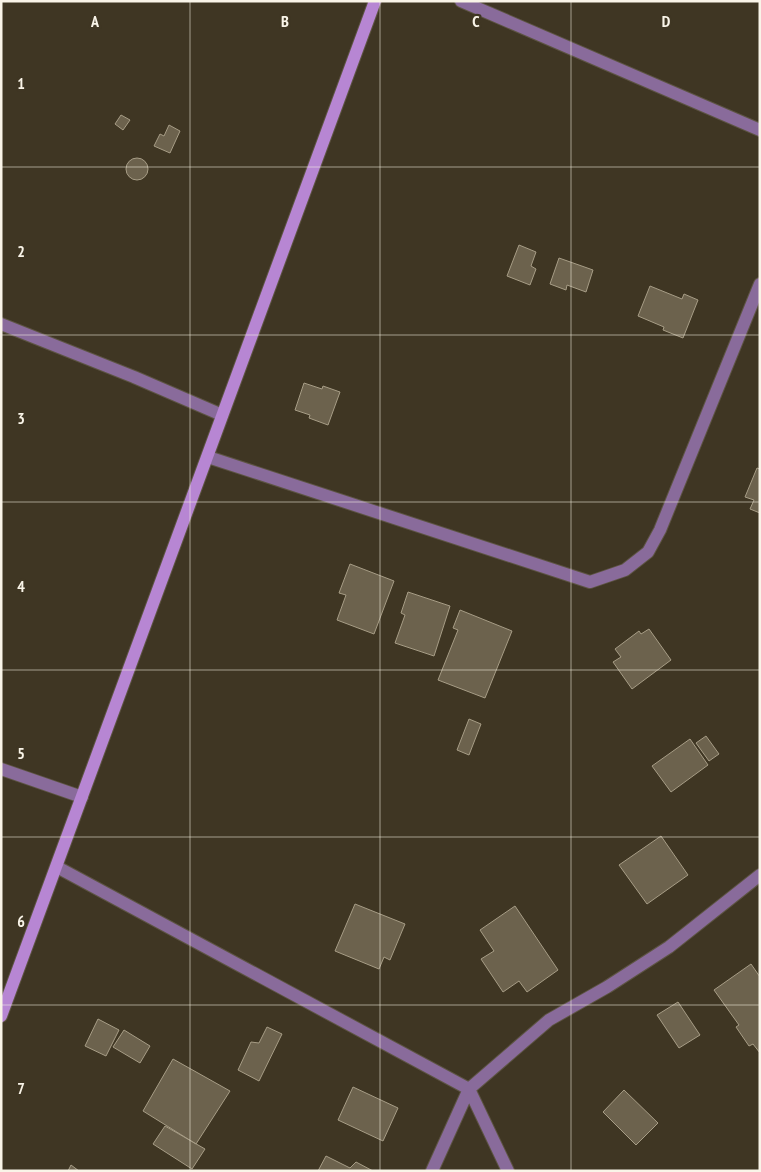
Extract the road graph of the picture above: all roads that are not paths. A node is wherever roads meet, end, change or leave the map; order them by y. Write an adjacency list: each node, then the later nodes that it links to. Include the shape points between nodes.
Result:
1 (375, 1): 6 (street)
2 (461, 1): 3 (street)
3 (760, 130)
4 (760, 284): 7 (street, via 660,530 648,552 625,570 590,582)
5 (1, 324): 6 (street)
6 (222, 415): 7 (street)
7 (208, 457): 9 (street)
8 (1, 769): 9 (street)
9 (82, 797): 10 (street)
10 (56, 867): 12 (street); 13 (street)
11 (760, 875): 13 (street, via 669,946 549,1020)
12 (1, 1016)
13 (469, 1089): 14 (street); 15 (street)
14 (432, 1171)
15 (508, 1171)

